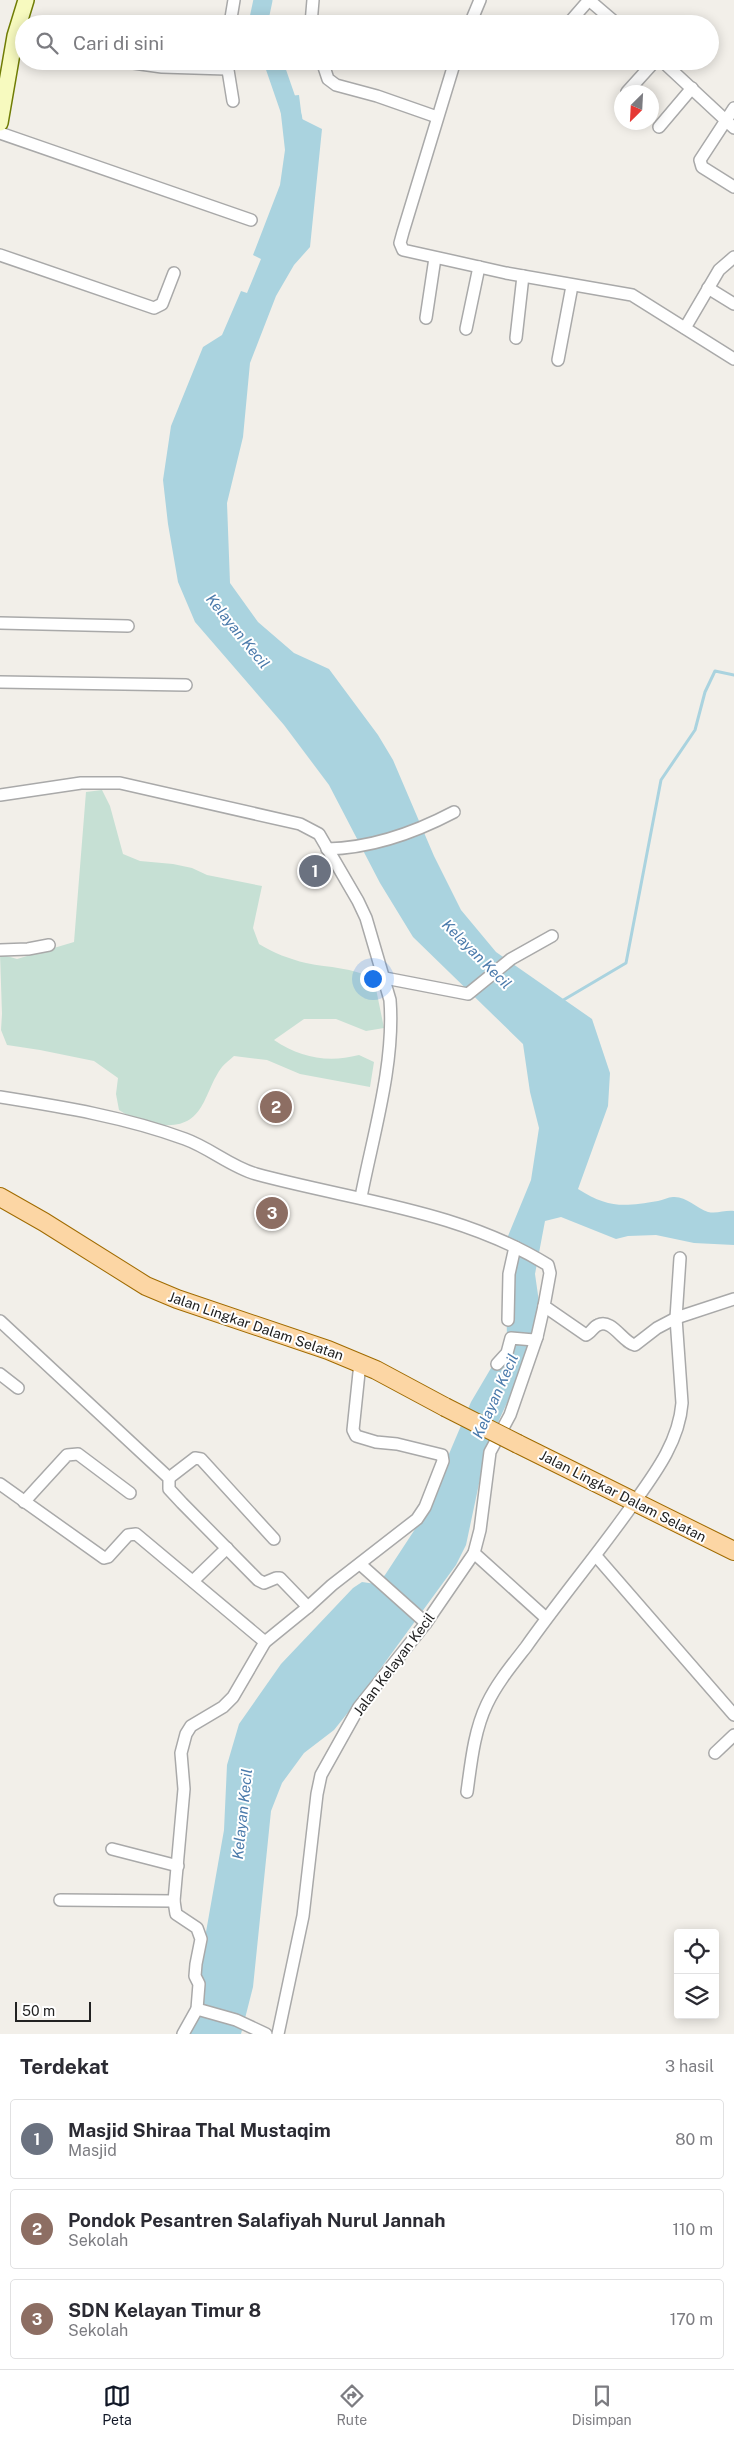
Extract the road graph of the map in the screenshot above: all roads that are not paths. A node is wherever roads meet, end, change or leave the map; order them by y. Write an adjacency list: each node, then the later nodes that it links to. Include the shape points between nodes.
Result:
1 (26, 0): 6 (street)
2 (234, 0): 7 (street)
3 (313, 0): 8 (street)
4 (480, 0): 9 (street)
5 (589, 0): 10 (street); 11 (street)
6 (23, 15)
7 (232, 15)
8 (312, 15)
9 (474, 15)
10 (576, 15)
11 (606, 15)
12 (15, 46): 13 (street)
13 (4, 70): 25 (street)
14 (228, 70): 21 (street)
15 (325, 70): 23 (street, via 328,80 336,86)
16 (452, 70): 23 (street)
17 (647, 70): 19 (street)
18 (672, 70): 20 (street)
19 (634, 85)
20 (692, 88): 24 (street); 26 (street)
21 (234, 101)
22 (734, 108): 24 (street)
23 (437, 117): 33 (street, via 400,243 404,250)
24 (726, 119): 27 (street); 29 (street, via 700,160 702,168)
25 (0, 122)
26 (659, 127)
27 (734, 128)
28 (0, 134): 30 (street)
29 (734, 187)
30 (251, 220)
31 (0, 255): 35 (street, via 154,308 162,304)
32 (734, 257): 38 (street, via 719,270)
33 (435, 258): 34 (street); 40 (street)
34 (479, 267): 36 (street); 42 (street)
35 (174, 273)
36 (523, 276): 37 (street); 43 (street)
37 (572, 286): 41 (street, via 632,295); 45 (street)
38 (708, 288): 39 (street); 41 (street)
39 (734, 304)
40 (426, 318)
41 (685, 328): 44 (street)
42 (466, 330)
43 (516, 338)
44 (734, 359)
45 (558, 360)
46 (0, 623): 47 (street)
47 (128, 626)
48 (0, 682): 49 (street)
49 (186, 685)
50 (0, 795): 52 (street, via 81,783 132,785 300,824 319,834)
51 (454, 812): 52 (street, via 418,830 346,849)
52 (327, 849): 56 (street, via 366,918)
53 (552, 936): 56 (street, via 511,959 472,993 462,994)
54 (49, 945): 55 (street)
55 (0, 950)
56 (385, 978): 59 (street, via 391,1014 385,1078)
57 (0, 1097): 59 (street, via 103,1115 156,1129 209,1148 253,1173)
58 (0, 1197): 68 (main road, Jalan Lingkar Dalam Selatan, via 146,1286)
59 (361, 1197): 60 (street, via 456,1223)
60 (515, 1247): 63 (street, Jalan Kelayan Kecil, via 550,1269); 65 (street, via 509,1274)
61 (680, 1258): 64 (street)
62 (734, 1299): 64 (street)
63 (544, 1306): 64 (street, via 584,1334 588,1335 597,1325 605,1324 633,1345); 67 (street, Jalan Kelayan Kecil)
64 (676, 1318): 76 (street, via 681,1414 671,1446)
65 (508, 1320)
66 (0, 1321): 72 (street)
67 (535, 1338): 69 (street, via 511,1338 507,1353); 80 (street, Jalan Kelayan Kecil, via 510,1414 490,1452)
68 (360, 1363): 76 (main road, Jalan Lingkar Dalam Selatan, bridge); 82 (street, via 353,1430 356,1436 444,1458 420,1516)
69 (497, 1364)
70 (0, 1374): 71 (street)
71 (18, 1388)
72 (169, 1478): 77 (street, via 195,1458 201,1459); 78 (street, via 169,1489)
73 (0, 1484): 75 (street)
74 (130, 1493): 75 (street, via 74,1453 67,1455)
75 (24, 1502): 83 (street, via 104,1558 128,1535 136,1534)
76 (635, 1502): 79 (main road, Jalan Lingkar Dalam Selatan); 81 (street)
77 (274, 1539)
78 (227, 1548): 83 (street); 84 (street, via 258,1580 264,1583 280,1578)
79 (734, 1551)
80 (474, 1553): 85 (street); 86 (street, Jalan Kelayan Kecil)
81 (596, 1556): 85 (street); 88 (street)
82 (360, 1564): 84 (street); 86 (street)
83 (193, 1581): 87 (street)
84 (308, 1607): 87 (street)
85 (546, 1618): 91 (street, via 487,1704 476,1738)
86 (424, 1622): 97 (street, Jalan Kelayan Kecil, via 359,1707 321,1775 316,1794 303,1916)
87 (265, 1642): 93 (street, via 233,1697 223,1707 191,1726 186,1734 181,1753 184,1789)
88 (734, 1715)
89 (734, 1735): 90 (street)
90 (715, 1753)
91 (467, 1792)
92 (112, 1849): 93 (street)
93 (178, 1866): 95 (street)
94 (60, 1900): 95 (street)
95 (174, 1901): 96 (street, via 176,1914 201,1933 195,1976 200,1984)
96 (198, 2009): 98 (street); 99 (street, via 245,2023)
97 (280, 2033)
98 (183, 2034)
99 (266, 2034)

